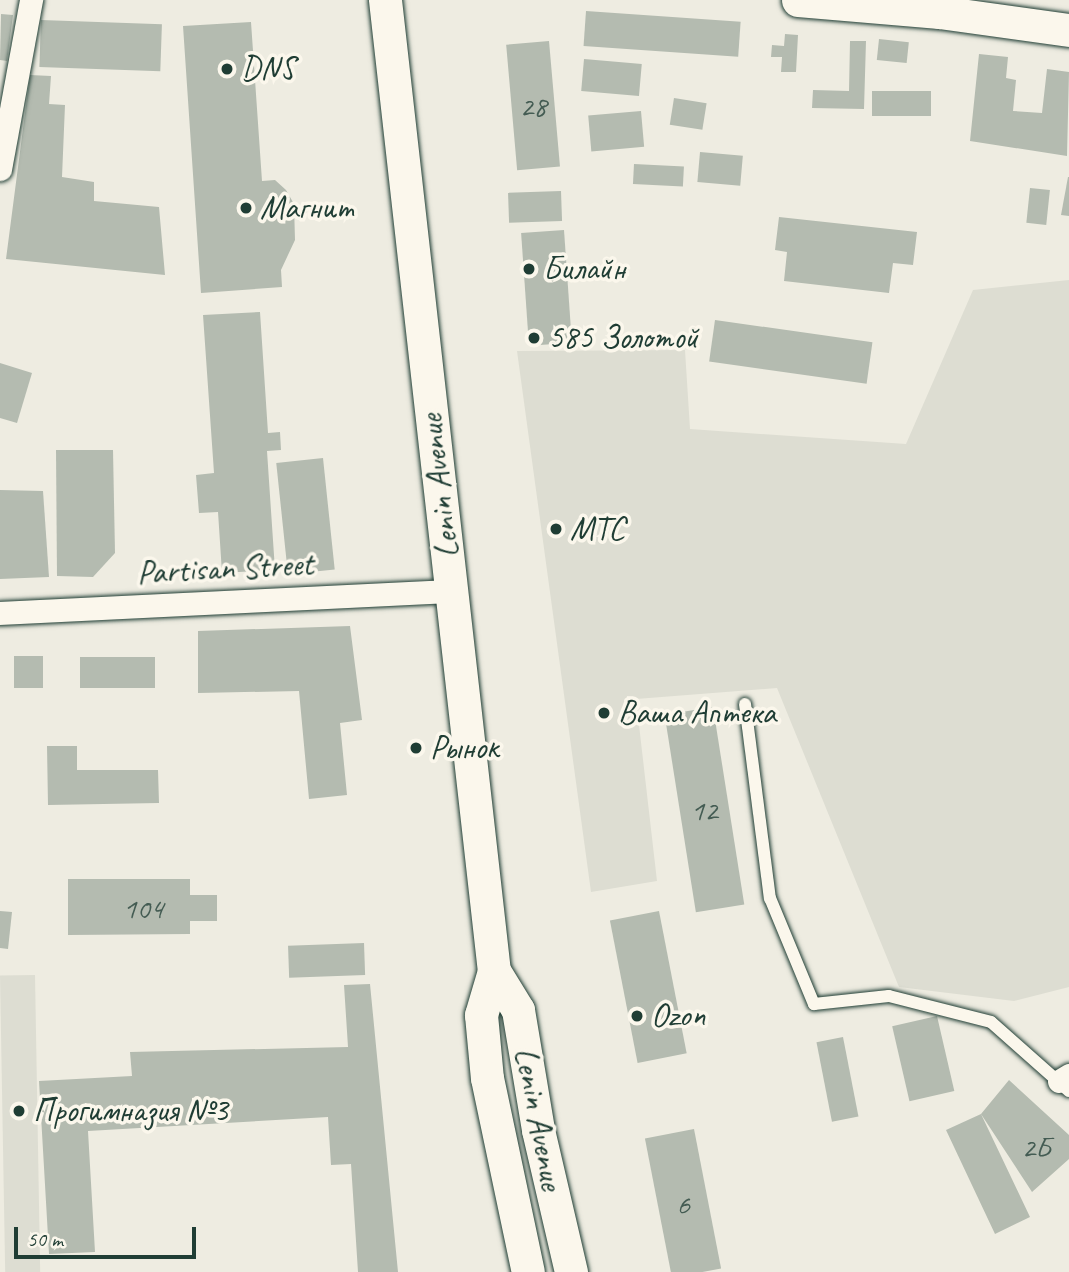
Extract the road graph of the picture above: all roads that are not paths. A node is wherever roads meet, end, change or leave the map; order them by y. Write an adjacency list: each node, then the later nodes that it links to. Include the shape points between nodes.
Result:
1 (31, 0): 5 (street)
2 (385, 0): 6 (main road, Lenin Avenue)
3 (798, 0): 4 (main road, via 939,12)
4 (1069, 30)
5 (0, 169)
6 (453, 591): 7 (street, Partisan Street); 9 (main road, Lenin Avenue)
7 (0, 613)
8 (746, 704): 12 (lane, via 770,898 814,1004 889,996 991,1022)
9 (494, 971): 10 (main road, Lenin Avenue); 11 (main road, Lenin Avenue)
10 (518, 1010): 11 (lane, via 494,1004); 14 (main road, Lenin Avenue, via 538,1130)
11 (481, 1015): 13 (main road, Lenin Avenue, via 489,1091)
12 (1066, 1082)
13 (528, 1272)
14 (571, 1272)

